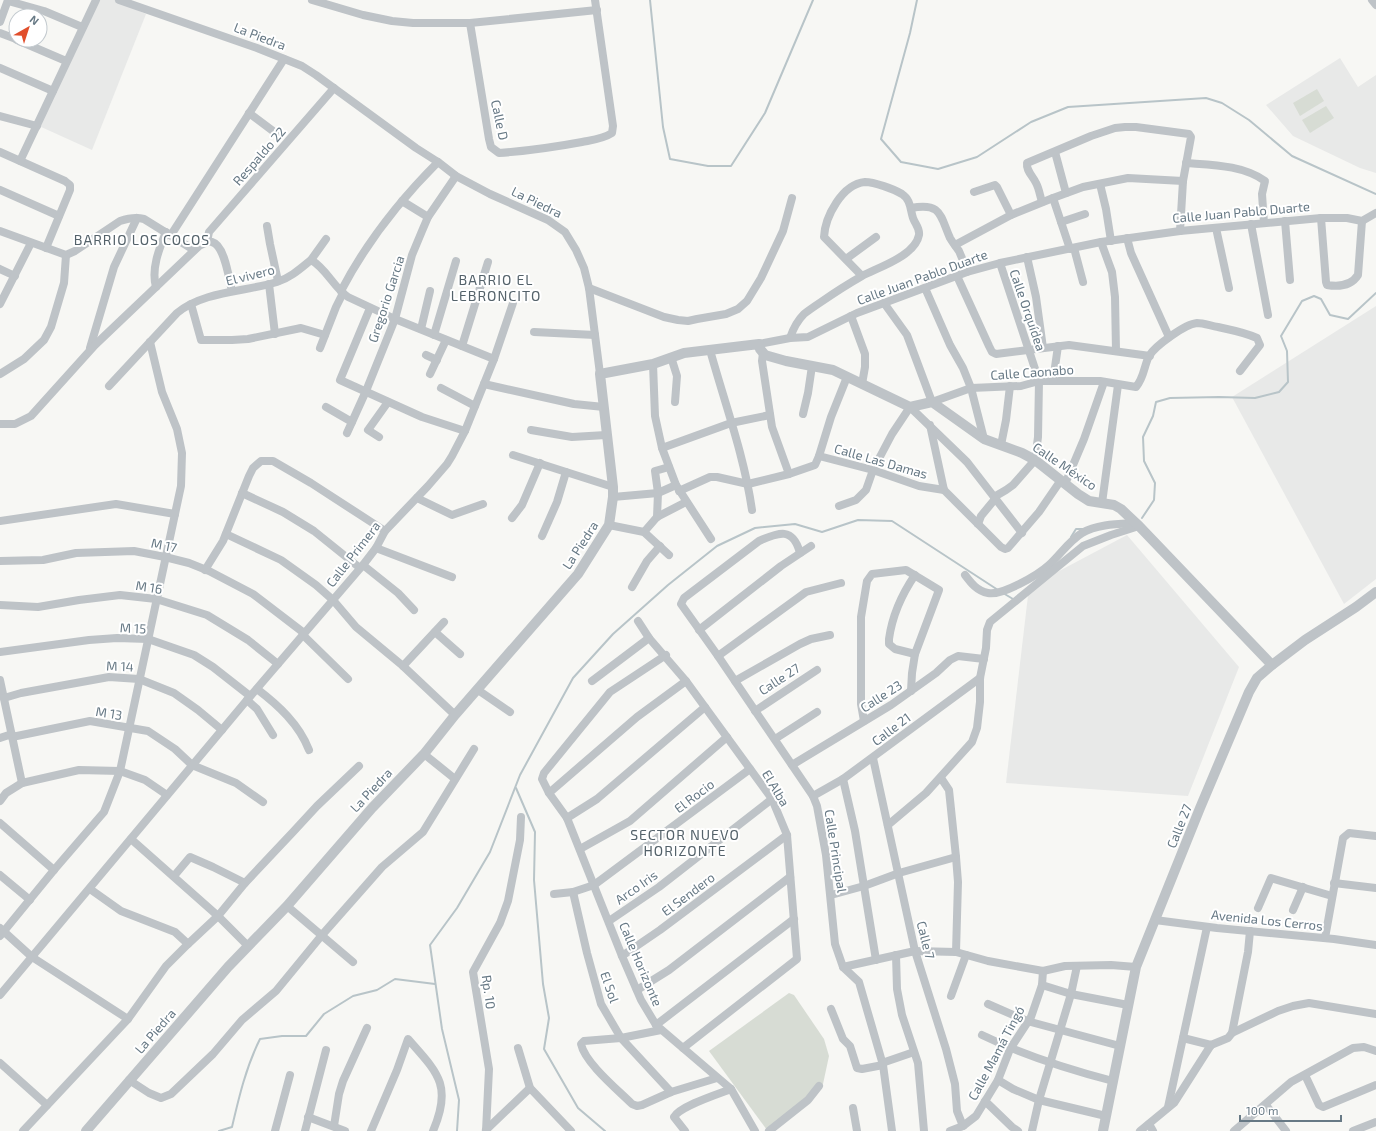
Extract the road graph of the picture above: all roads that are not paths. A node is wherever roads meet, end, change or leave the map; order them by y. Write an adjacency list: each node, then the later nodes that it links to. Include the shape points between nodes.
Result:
1 (96, 0): 11 (street)
2 (119, 0): 13 (street, La Piedra)
3 (312, 0): 10 (street, via 392,21)
4 (595, 0): 8 (street)
5 (1372, 0): 7 (street)
6 (8, 1): 9 (street); 11 (street, via 44,11)
7 (1376, 6)
8 (597, 10): 10 (street); 10 (street, Calle D, via 612,133 601,138 527,151 500,153 491,147)
9 (0, 22)
10 (470, 24)
11 (82, 28): 14 (street)
12 (36, 48): 14 (street)
13 (284, 59): 16 (street, La Piedra, via 302,66); 18 (street)
14 (66, 61): 17 (street)
15 (0, 68): 17 (street)
16 (334, 88): 25 (street, La Piedra); 59 (street, Respaldo 22, via 209,232)
17 (53, 90): 20 (street)
18 (250, 113): 21 (street); 54 (street)
19 (0, 116): 20 (street)
20 (37, 126): 24 (street)
21 (277, 134)
22 (0, 152): 24 (street)
23 (1056, 152): 26 (street, via 1115,128 1136,127 1191,135); 32 (street); 36 (street, via 1026,165 1037,184)
24 (20, 161): 41 (street, via 70,184)
25 (438, 162): 27 (street, La Piedra); 35 (street)
26 (1186, 163): 28 (street); 48 (street, via 1235,168 1265,181 1262,194)
27 (456, 176): 42 (street, Gregorio Garcia); 83 (street, La Piedra, via 560,228 576,250)
28 (1183, 181): 29 (street, via 1128,178); 53 (street)
29 (1100, 184): 32 (street); 58 (street)
30 (0, 190): 41 (street)
31 (974, 192): 40 (street, via 995,185)
32 (1066, 193): 34 (street)
33 (792, 198): 83 (street, via 783,230 761,278 747,301 738,309 726,314 688,321 678,320)
34 (1052, 198): 36 (street); 47 (street)
35 (402, 201): 42 (street); 88 (street, via 358,261)
36 (1042, 202): 40 (street)
37 (911, 208): 62 (street, via 927,207 939,213); 69 (street, via 903,194 869,182 849,190 836,203 825,226 824,237); 76 (street, via 918,226 916,244 903,256)
38 (1376, 213): 46 (street)
39 (1086, 214): 47 (street)
40 (1011, 215): 62 (street)
41 (59, 216): 63 (street)
42 (428, 217): 96 (street, Gregorio Garcia, via 412,256)
43 (138, 218): 54 (street); 66 (street, via 120,221); 114 (street, via 114,267)
44 (1321, 218): 45 (street, Calle Juan Pablo Duarte); 46 (street, Calle Juan Pablo Duarte); 46 (street, via 1327,285 1350,285 1358,275)
45 (1285, 221): 48 (street, Calle Juan Pablo Duarte); 78 (street)
46 (1362, 221)
47 (1061, 222): 64 (street)
48 (1264, 223): 49 (street, Calle Juan Pablo Duarte)
49 (1251, 224): 51 (street, Calle Juan Pablo Duarte); 94 (street)
50 (267, 226): 79 (street)
51 (1216, 228): 53 (street, Calle Juan Pablo Duarte); 85 (street)
52 (0, 231): 61 (street)
53 (1180, 231): 56 (street, Calle Juan Pablo Duarte)
54 (169, 234): 65 (street); 82 (street, via 156,260)
55 (876, 237): 69 (street)
56 (1127, 238): 58 (street, Calle Juan Pablo Duarte); 103 (street)
57 (326, 239): 68 (street, El vivero)
58 (1111, 241): 60 (street, Calle Juan Pablo Duarte)
59 (207, 242): 65 (street); 86 (street, via 217,245 222,252)
60 (1101, 242): 64 (street, Calle Juan Pablo Duarte); 115 (street, via 1112,272)
61 (31, 243): 63 (street); 75 (street)
62 (955, 245): 74 (street)
63 (46, 248): 66 (street)
64 (1072, 248): 67 (street, Calle Juan Pablo Duarte); 80 (street)
65 (194, 250): 82 (street)
66 (66, 255): 124 (street, via 64,283 51,327 44,340 24,359)
67 (1027, 257): 72 (street, Calle Juan Pablo Duarte); 110 (street)
68 (311, 260): 79 (street, El vivero); 88 (street)
69 (846, 260): 76 (street)
70 (456, 261): 101 (street)
71 (488, 262): 107 (street)
72 (1000, 263): 74 (street, Calle Juan Pablo Duarte); 113 (street, Calle Orquídea)
73 (0, 269): 75 (street)
74 (968, 272): 77 (street, Calle Juan Pablo Duarte)
75 (15, 276): 91 (street)
76 (862, 276): 104 (street, via 804,314 794,326)
77 (957, 276): 84 (street, Calle Juan Pablo Duarte); 113 (street, via 992,352 996,354)
78 (1290, 280)
79 (278, 282): 81 (street, El vivero)
80 (1083, 282)
81 (269, 284): 86 (street, El vivero); 99 (street)
82 (156, 287): 114 (street)
83 (589, 288): 102 (street, La Piedra)
84 (925, 288): 90 (street, Calle Juan Pablo Duarte); 137 (street)
85 (1229, 288)
86 (232, 291): 92 (street, El vivero)
87 (430, 291): 97 (street)
88 (342, 292): 93 (street); 100 (street)
89 (513, 303): 119 (street, Calle Primera)
90 (884, 303): 95 (street, Calle Juan Pablo Duarte); 141 (street, via 907,335)
91 (0, 304)
92 (191, 304): 99 (street, via 201,340 232,340); 106 (street, El vivero, via 177,313)
93 (370, 308): 96 (street); 138 (street, via 340,378)
94 (1268, 315)
95 (851, 316): 104 (street, Calle Juan Pablo Duarte, via 808,337); 132 (street, via 865,354)
96 (395, 319): 97 (street); 138 (street, Gregorio Garcia)
97 (421, 329): 101 (street)
98 (534, 332): 102 (street)
99 (275, 334): 100 (street, via 301,328)
100 (325, 335): 109 (street)
101 (434, 335): 105 (street)
102 (595, 335): 126 (street, La Piedra)
103 (1169, 336): 117 (street); 123 (street, via 1195,323 1236,330 1257,338 1260,345)
104 (790, 338): 111 (street, Calle Juan Pablo Duarte)
105 (446, 340): 107 (street); 120 (street)
106 (150, 342): 134 (street, El vivero); 183 (street, via 162,392 177,429 182,453 181,486)
107 (462, 346): 119 (street)
108 (1058, 346): 110 (street); 115 (street); 129 (street)
109 (320, 348)
110 (1043, 348): 113 (street)
111 (761, 349): 112 (street, Calle Juan Pablo Duarte); 122 (street, via 786,361); 147 (street)
112 (710, 350): 118 (street, Calle Juan Pablo Duarte, via 684,353); 149 (street)
113 (1030, 350): 128 (street, Calle Orquídea)
114 (90, 351): 150 (street, via 31,416 15,424)
115 (1116, 351): 117 (street)
116 (426, 355): 120 (street)
117 (1150, 356): 133 (street, Calle Caonabo, via 1136,387)
118 (671, 358): 121 (street, Calle Juan Pablo Duarte); 140 (street, via 677,376)
119 (494, 359): 131 (street, Calle Primera)
120 (437, 360): 125 (street)
121 (653, 364): 126 (street, Calle Juan Pablo Duarte); 159 (street, via 655,416)
122 (812, 366): 127 (street, via 833,370); 146 (street)
123 (1240, 371)
124 (0, 374)
125 (430, 374)
126 (600, 374): 144 (street, La Piedra)
127 (847, 377): 132 (street); 161 (street, via 830,417)
128 (1039, 381): 129 (street, Calle Caonabo); 135 (street, Calle Caonabo); 162 (street, Calle Orquídea, via 1038,437)
129 (1053, 381): 130 (street, Calle Caonabo)
130 (1104, 382): 133 (street, Calle Caonabo); 168 (street, via 1084,439)
131 (484, 384): 142 (street, Calle Primera); 144 (street, via 574,404)
132 (862, 384): 145 (street)
133 (1118, 384): 179 (street)
134 (109, 386)
135 (1010, 386): 137 (street, Calle Caonabo); 158 (street)
136 (441, 388): 142 (street)
137 (971, 388): 141 (street, Calle Caonabo); 157 (street)
138 (366, 391): 139 (street); 148 (street, Gregorio Garcia)
139 (388, 402): 153 (street, via 422,417); 156 (street, via 368,430)
140 (675, 402)
141 (932, 402): 145 (street); 157 (street, Calle México)
142 (475, 406): 153 (street, Calle Primera)
143 (326, 407): 148 (street)
144 (604, 407): 155 (street, La Piedra)
145 (910, 407): 151 (street); 165 (street)
146 (803, 414)
147 (770, 415): 149 (street); 167 (street)
148 (352, 422): 154 (street, Gregorio Garcia)
149 (731, 423): 159 (street); 169 (street)
150 (0, 424)
151 (930, 425): 172 (street); 177 (street, via 967,462)
152 (531, 430): 155 (street, via 572,437)
153 (465, 431): 176 (street, Calle Primera, via 447,464)
154 (347, 434)
155 (606, 436): 170 (street, La Piedra)
156 (379, 437)
157 (984, 439): 158 (street, Calle México)
158 (1001, 445): 162 (street, Calle México)
159 (662, 448): 164 (street)
160 (513, 455): 163 (street)
161 (819, 456): 165 (street, Calle Las Damas); 167 (street, Calle Las Damas, via 816,465)
162 (1034, 460): 168 (street, Calle México); 177 (street, via 1013,485)
163 (540, 463): 166 (street); 185 (street, via 522,505)
164 (669, 467): 171 (street); 173 (street, via 655,471)
165 (873, 470): 172 (street, Calle Las Damas, via 920,486); 181 (street, via 862,496)
166 (566, 472): 170 (street); 194 (street, via 557,502)
167 (789, 474): 169 (street, Calle Las Damas)
168 (1063, 482): 179 (street, Calle México, via 1089,501); 192 (street)
169 (748, 484): 171 (street, Calle Las Damas, via 710,477); 182 (street)
170 (613, 487): 175 (street, La Piedra)
171 (677, 488): 173 (street, Calle Las Damas); 178 (street)
172 (944, 490): 188 (street)
173 (658, 493): 175 (street, Calle Las Damas); 184 (street)
174 (242, 494): 190 (street, via 253,468 261,461 273,461); 193 (street); 203 (street, via 283,512 314,531)
175 (613, 497): 189 (street, La Piedra)
176 (417, 498): 180 (street, via 452,515); 190 (street, Calle Primera)
177 (994, 498): 188 (street); 192 (street)
178 (686, 502): 184 (street); 195 (street)
179 (1102, 503): 187 (street, Calle México, via 1114,505)
180 (483, 504)
181 (839, 506)
182 (752, 510)
183 (175, 514): 186 (street, via 116,504); 201 (street)
184 (657, 517): 191 (street)
185 (512, 518)
186 (0, 522)
187 (1137, 523): 205 (street, via 1100,526 1083,532 1031,579 997,593 980,590); 228 (street, via 1083,546 990,622); 230 (street, Calle México)
188 (978, 524): 192 (street, via 1005,549)
189 (609, 525): 191 (street); 241 (street, La Piedra, via 578,574)
190 (386, 531): 198 (street, Calle Primera)
191 (644, 532): 196 (street)
192 (1022, 533)
193 (226, 534): 204 (street); 212 (street, via 281,560)
194 (542, 536)
195 (711, 539)
196 (660, 546): 200 (street); 209 (street, via 647,561)
197 (811, 546): 199 (street)
198 (376, 548): 203 (street, Calle Primera); 207 (street)
199 (800, 553): 217 (street); 217 (street, Calle Principal, via 798,544 790,535 780,533 771,536 759,541 690,593 681,604)
200 (670, 555)
201 (165, 557): 202 (street, M 17, via 134,551 90,552 43,560); 204 (street, M 17); 211 (street)
202 (0, 561)
203 (361, 567): 212 (street, Calle Primera); 214 (street, via 398,593)
204 (205, 570): 219 (street, M 17, via 253,594)
205 (965, 574)
206 (915, 575): 225 (street, via 939,590); 225 (street, via 898,606 889,640 895,649); 250 (street, via 906,570 872,574 867,581 861,617 861,704)
207 (452, 577)
208 (841, 583): 227 (street, via 806,592)
209 (632, 587)
210 (1376, 592): 230 (street, Calle 27)
211 (156, 599): 213 (street, M 16, via 120,595 38,607); 222 (street); 229 (street, M 16, via 207,615 248,640)
212 (333, 600): 219 (street, Calle Primera); 231 (street, via 356,628)
213 (0, 605)
214 (414, 610)
215 (638, 621): 221 (street, El Alba)
216 (444, 622): 218 (street)
217 (699, 630): 227 (street, Calle Principal)
218 (435, 632): 224 (street); 231 (street)
219 (304, 634): 229 (street, Calle Primera); 235 (street, M 17)
220 (830, 635): 239 (street, via 810,639)
221 (649, 638): 226 (street, El Alba); 237 (street)
222 (148, 639): 223 (street, M 15, via 89,640); 234 (street); 244 (street, M 15, via 194,655 213,667)
223 (0, 652)
224 (460, 654)
225 (915, 654): 242 (street)
226 (666, 655): 238 (street, El Alba); 271 (street, Calle Horizonte, via 610,692 544,773 542,779)
227 (718, 656): 239 (street, Calle Principal)
228 (984, 659): 233 (street); 242 (street, Calle 23, via 958,656)
229 (278, 664): 240 (street, Calle Primera)
230 (1272, 665): 308 (street, Calle 27, via 1257,678 1249,692)
231 (403, 666): 249 (street)
232 (817, 670): 246 (street, Calle 27)
233 (980, 678): 261 (street, Calle 21); 267 (street, via 977,728 972,742)
234 (140, 679): 243 (street, M 14, via 109,676); 251 (street); 252 (street, M 14, via 174,693)
235 (348, 679)
236 (0, 680): 243 (street)
237 (592, 681)
238 (686, 681): 245 (street, El Alba); 271 (street, via 638,717)
239 (735, 681): 246 (street, Calle Principal)
240 (257, 689): 244 (street, Calle Primera); 259 (street, via 287,714)
241 (478, 690): 247 (street); 249 (street, La Piedra)
242 (911, 691): 250 (street, Calle 23)
243 (2, 697): 254 (street)
244 (249, 698): 252 (street, Calle Primera); 253 (street, M 15)
245 (705, 707): 255 (street, El Alba); 278 (street, via 597,798)
246 (755, 711): 257 (street, Calle Principal)
247 (510, 712)
248 (816, 712): 257 (street)
249 (455, 715): 260 (street, La Piedra)
250 (864, 721): 262 (street, Calle 23)
251 (130, 728): 254 (street, M 13, via 90,721); 263 (street, M 13, via 148,731 175,748); 266 (street)
252 (222, 730): 263 (street, Calle Primera)
253 (273, 735)
254 (12, 736): 256 (street, M 13); 270 (street)
255 (727, 737): 265 (street, El Alba); 284 (street, via 630,821)
256 (0, 738)
257 (775, 739): 262 (street, Calle Principal)
258 (474, 749): 268 (street)
259 (309, 750)
260 (424, 754): 268 (street); 303 (street, La Piedra, via 372,808)
261 (873, 758): 269 (street, Calle 21); 280 (street, Calle 7)
262 (792, 765): 273 (street, Calle Principal)
263 (192, 766): 272 (street, Calle Primera); 276 (street, via 236,784)
264 (359, 766): 291 (street, via 317,806)
265 (750, 769): 274 (street, El Alba); 293 (street, El Rocio)
266 (120, 771): 270 (street, via 79,770); 272 (street, via 145,780); 286 (street, via 104,812)
267 (941, 778): 280 (street); 285 (street, via 949,790)
268 (455, 779): 313 (street, via 423,832 382,867)
269 (843, 779): 273 (street, Calle 21); 294 (street)
270 (22, 783): 275 (street, via 6,793)
271 (549, 793): 278 (street, Calle Horizonte)
272 (167, 795): 283 (street, Calle Primera)
273 (813, 796): 300 (street, Calle Principal, via 826,854)
274 (772, 799): 281 (street, El Alba); 309 (street, Arco Iris, via 659,887)
275 (0, 801)
276 (263, 802)
277 (521, 817): 390 (street, Rp. 10, via 520,840 508,901 500,923 473,972 489,1069)
278 (567, 818): 284 (street, Calle Horizonte)
279 (0, 823): 286 (street)
280 (888, 825): 287 (street, Calle 7)
281 (786, 835): 290 (street, El Alba); 322 (street, El Sendero)
282 (1376, 836): 292 (street, via 1349,833 1343,838)
283 (131, 839): 289 (street); 296 (street, Calle Primera)
284 (580, 849): 293 (street, Calle Horizonte)
285 (956, 857): 287 (street); 319 (street)
286 (54, 870): 302 (street)
287 (898, 873): 294 (street); 318 (street, Calle 7)
288 (0, 874): 302 (street)
289 (174, 876): 291 (street, via 190,857); 306 (street)
290 (790, 877): 307 (street, El Alba); 331 (street, via 669,970)
291 (246, 883): 306 (street)
292 (1334, 883): 297 (street); 301 (street)
293 (594, 885): 298 (street, El Rocio); 309 (street, Calle Horizonte)
294 (864, 886): 300 (street); 324 (street)
295 (1303, 887): 301 (street); 304 (street, via 1271,878); 305 (street)
296 (90, 888): 315 (street, via 121,911 175,932); 323 (street, Calle Primera)
297 (1376, 888)
298 (574, 892): 299 (street, El Rocio); 346 (street, El Sol, via 601,1004)
299 (554, 894)
300 (831, 895): 327 (street, Calle Principal, via 834,944)
301 (1332, 896): 314 (street)
302 (30, 900): 312 (street)
303 (287, 906): 313 (street); 317 (street, La Piedra)
304 (1258, 908)
305 (1293, 910)
306 (218, 916): 315 (street); 317 (street)
307 (794, 919): 342 (street); 351 (street, El Alba, via 797,959)
308 (1155, 920): 310 (street, Avenida Los Cerros); 328 (street, Calle 27)
309 (609, 921): 322 (street, Calle Horizonte)
310 (1207, 927): 311 (street, Avenida Los Cerros); 347 (street)
311 (1250, 931): 314 (street, Avenida Los Cerros); 344 (street)
312 (2, 932): 323 (street)
313 (322, 935): 325 (street); 362 (street, via 276,991 242,1020 213,1054 171,1094 161,1098 148,1094)
314 (1325, 938): 316 (street, Avenida Los Cerros)
315 (188, 944): 339 (street, via 166,966)
316 (1376, 945)
317 (248, 946): 362 (street, La Piedra)
318 (915, 951): 319 (street); 320 (street); 380 (street, Calle 7, via 946,1049 955,1084 957,1111)
319 (956, 952): 321 (street)
320 (896, 955): 324 (street); 355 (street, via 897,989)
321 (966, 955): 329 (street); 334 (street)
322 (622, 956): 331 (street, Calle Horizonte)
323 (32, 957): 333 (street, Calle Primera); 339 (street)
324 (876, 960): 327 (street)
325 (353, 962)
326 (1077, 966): 328 (street, via 1111,964); 329 (street, via 1056,967); 332 (street)
327 (843, 967): 357 (street, Calle Principal, via 859,982)
328 (1136, 967): 336 (street, Calle 27)
329 (1043, 971): 330 (street, Calle Mamá Tingó)
330 (1042, 985): 332 (street); 340 (street, Calle Mamá Tingó, via 1031,1017)
331 (637, 990): 342 (street, Calle Horizonte)
332 (1071, 994): 336 (street); 343 (street)
333 (0, 995)
334 (951, 996)
335 (988, 1004): 340 (street)
336 (1128, 1005): 349 (street, Calle 27)
337 (831, 1009): 357 (street, via 843,1039 850,1046 857,1068)
338 (1376, 1014): 344 (street, via 1309,1003 1278,1011)
339 (128, 1019): 373 (street)
340 (1027, 1021): 343 (street); 352 (street, Calle Mamá Tingó)
341 (367, 1028): 379 (street, via 343,1080)
342 (658, 1028): 346 (street); 351 (street, Calle Horizonte)
343 (1060, 1030): 349 (street); 358 (street)
344 (1232, 1033): 348 (street, via 1228,1038)
345 (982, 1035): 352 (street)
346 (621, 1038): 369 (street, El Sol); 369 (street, via 584,1041 581,1044 582,1050 632,1104 642,1105)
347 (1183, 1038): 348 (street); 374 (street)
348 (1211, 1045): 374 (street, via 1174,1103)
349 (1120, 1046): 364 (street, Calle 27)
350 (518, 1048): 367 (street)
351 (683, 1048): 361 (street, Calle Horizonte)
352 (1010, 1049): 358 (street); 363 (street, Calle Mamá Tingó)
353 (326, 1050): 377 (street)
354 (1376, 1051): 360 (street, via 1364,1047 1353,1048)
355 (914, 1052): 357 (street); 397 (street, via 918,1063)
356 (0, 1063): 373 (street)
357 (882, 1064): 396 (street, Calle Principal)
358 (1050, 1064): 364 (street); 370 (street)
359 (290, 1075): 385 (street)
360 (1305, 1075): 365 (street, via 1319,1105 1323,1106); 372 (street, via 1291,1082)
361 (717, 1078): 368 (street, Calle Horizonte); 369 (street)
362 (129, 1080): 384 (street, La Piedra)
363 (998, 1080): 370 (street); 371 (street, Calle Mamá Tingó)
364 (1113, 1081): 376 (street, Calle 27)
365 (1376, 1085)
366 (820, 1086): 394 (street, via 808,1100)
367 (530, 1088): 390 (street); 391 (street)
368 (731, 1089): 392 (street, via 676,1113 674,1117); 393 (street, Calle Horizonte)
369 (671, 1092)
370 (1039, 1100): 376 (street); 382 (street)
371 (985, 1101): 380 (street, Calle Mamá Tingó, via 976,1116); 399 (street)
372 (1266, 1104): 402 (street); 403 (street)
373 (47, 1105): 383 (street)
374 (1168, 1107): 381 (street)
375 (853, 1108): 395 (street)
376 (1106, 1116): 400 (street, Calle 27)
377 (308, 1117): 379 (street); 386 (street)
378 (1376, 1122): 404 (street)
379 (334, 1126): 387 (street)
380 (963, 1126): 398 (street, Calle Mamá Tingó)
381 (1151, 1128): 401 (street)
382 (1033, 1130)
383 (23, 1131)
384 (86, 1131)
385 (276, 1131)
386 (305, 1131)
387 (345, 1131)
388 (371, 1131): 389 (street, via 408,1039 430,1064 440,1083 443,1096)
389 (433, 1131)
390 (487, 1131)
391 (571, 1131)
392 (685, 1131)
393 (755, 1131)
394 (769, 1131)
395 (857, 1131)
396 (892, 1131)
397 (924, 1131)
398 (950, 1131)
399 (1018, 1131)
400 (1103, 1131)
401 (1140, 1131)
402 (1234, 1131)
403 (1286, 1131)
404 (1353, 1131)

